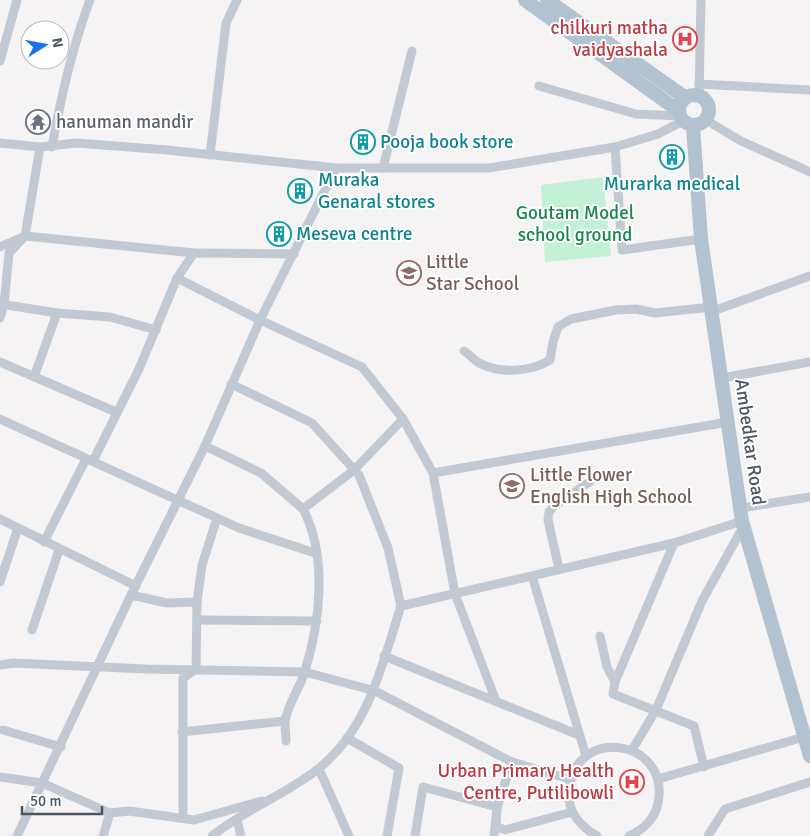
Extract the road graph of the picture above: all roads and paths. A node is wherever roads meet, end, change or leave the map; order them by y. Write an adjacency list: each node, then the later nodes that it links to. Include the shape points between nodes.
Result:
1 (17, 0): 8 (street)
2 (90, 0): 14 (street, via 68,66)
3 (238, 0): 17 (street, via 226,23)
4 (525, 0): 12 (main road)
5 (547, 0): 11 (main road)
6 (702, 0): 11 (street)
7 (412, 50): 19 (street)
8 (0, 61)
9 (539, 86): 12 (street, via 636,114)
10 (810, 90): 11 (street)
11 (694, 92): 12 (main road, via 680,106); 12 (main road, Ambedkar Road, via 708,106)
12 (688, 119): 16 (street, via 658,134); 20 (street); 22 (main road, Ambedkar Road)
13 (0, 143): 15 (street)
14 (52, 146): 15 (street); 17 (street, via 77,143)
15 (40, 147): 21 (street)
16 (615, 147): 19 (street, via 489,168); 22 (street, via 622,250)
17 (210, 155): 18 (street)
18 (336, 168): 19 (street); 25 (street)
19 (383, 168)
20 (810, 172)
21 (25, 236): 23 (street); 24 (street); 28 (street, via 9,253)
22 (701, 238): 29 (main road, Ambedkar Road)
23 (0, 247)
24 (194, 253): 25 (street); 27 (street)
25 (294, 254): 32 (street)
26 (810, 276): 29 (street)
27 (177, 278): 32 (street); 33 (street)
28 (2, 305): 30 (street); 31 (street)
29 (712, 309): 34 (street, via 616,310 571,319 558,327 550,360 528,370 500,370 479,363); 38 (main road, Ambedkar Road)
30 (57, 313): 33 (street, via 110,317); 37 (street)
31 (0, 318)
32 (260, 320): 39 (street); 42 (street, via 362,366)
33 (156, 330): 40 (street)
34 (464, 350)
35 (0, 362): 37 (street)
36 (810, 362): 38 (street)
37 (34, 378): 40 (street)
38 (722, 378): 43 (main road, Ambedkar Road)
39 (231, 384): 44 (street); 46 (street, via 312,423)
40 (116, 412): 45 (street)
41 (0, 419): 45 (street)
42 (403, 419): 46 (street); 47 (street)
43 (728, 422): 47 (street); 54 (main road, Ambedkar Road)
44 (205, 446): 50 (street); 51 (street, via 261,472)
45 (90, 460): 50 (street); 56 (street)
46 (354, 470): 51 (street); 67 (street, via 359,475 388,548)
47 (434, 473): 64 (street)
48 (591, 482): 60 (street, via 549,512)
49 (810, 497): 54 (street)
50 (176, 501): 52 (street); 63 (street)
51 (303, 509): 59 (street, via 311,526)
52 (217, 518): 59 (street); 66 (street, via 202,566)
53 (0, 519): 55 (street)
54 (742, 519): 57 (street); 80 (street, via 702,601); 81 (main road, Ambedkar Road)
55 (18, 528): 56 (street); 61 (street)
56 (44, 542): 58 (street)
57 (674, 543): 60 (street); 77 (street)
58 (59, 550): 63 (street); 70 (street)
59 (316, 553): 69 (street)
60 (559, 569): 62 (street)
61 (1, 576)
62 (532, 576): 64 (street); 85 (street)
63 (136, 586): 65 (street)
64 (455, 594): 67 (street); 79 (street)
65 (131, 595): 66 (street, via 167,603); 74 (street)
66 (198, 602): 68 (street)
67 (401, 606): 72 (street)
68 (198, 620): 69 (street); 75 (street)
69 (317, 621): 76 (street)
70 (32, 630)
71 (600, 636): 77 (street, via 607,667)
72 (384, 656): 78 (street); 79 (street)
73 (0, 664): 74 (street)
74 (99, 666): 75 (street); 89 (street)
75 (196, 669): 76 (street); 84 (street, via 183,678)
76 (305, 672): 78 (street); 82 (street)
77 (615, 682): 80 (street, via 613,694)
78 (375, 691): 87 (street); 93 (street)
79 (496, 700): 85 (street)
80 (656, 710): 90 (street); 94 (street, via 694,726)
81 (805, 720): 86 (main road, Ambedkar Road)
82 (285, 721): 84 (street); 88 (street)
83 (3, 730): 89 (street)
84 (182, 732): 105 (street)
85 (580, 735): 91 (street)
86 (804, 737): 92 (main road, Ambedkar Road); 94 (street)
87 (347, 738): 95 (street); 112 (street, via 399,768)
88 (286, 741)
89 (61, 747): 100 (street)
90 (632, 750): 91 (street, via 608,747); 98 (street, via 643,757)
91 (586, 756): 97 (street)
92 (810, 756)
93 (512, 762): 97 (street); 102 (street)
94 (704, 767): 98 (street)
95 (319, 769): 101 (street); 111 (street)
96 (0, 777): 100 (street)
97 (570, 779): 103 (street, via 568,799)
98 (658, 779): 116 (street, via 657,809 649,822)
99 (810, 782): 117 (street, via 725,809)
100 (42, 783): 104 (street); 107 (street)
101 (274, 798): 105 (street, via 194,820); 106 (street)
102 (497, 807): 103 (street, via 496,826 505,830); 113 (street, via 423,787); 114 (street)
103 (572, 812): 115 (street, via 584,829)
104 (110, 813): 105 (street, via 129,811); 108 (street)
105 (183, 817)
106 (237, 820): 109 (street); 110 (street)
107 (18, 836)
108 (103, 836)
109 (212, 836)
110 (241, 836)
111 (350, 836)
112 (387, 836)
113 (415, 836)
114 (494, 836)
115 (597, 836)
116 (629, 836)
117 (708, 836)

